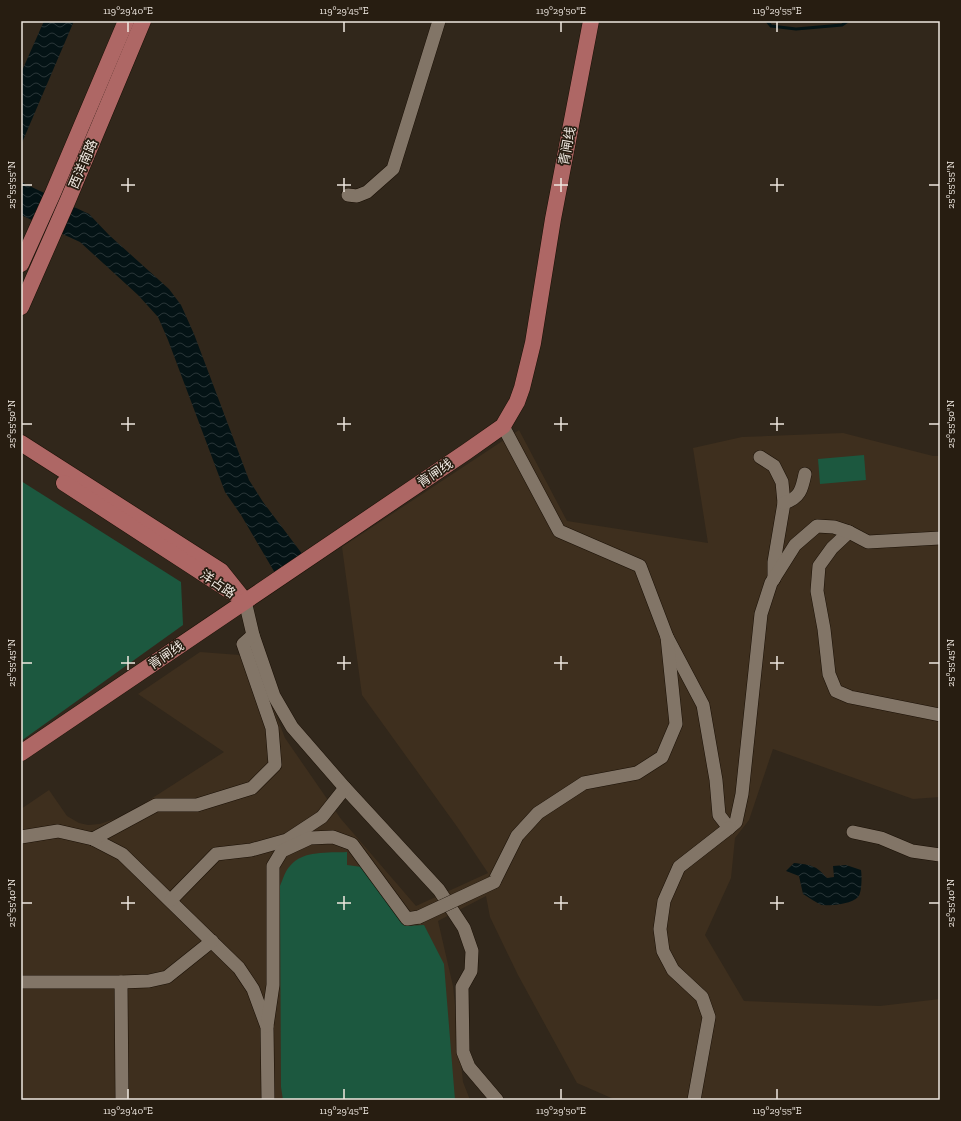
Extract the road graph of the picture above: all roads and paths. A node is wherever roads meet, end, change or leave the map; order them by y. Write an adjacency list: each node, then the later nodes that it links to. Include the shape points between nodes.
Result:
1 (126, 21): 6 (main road, 西洋南路)
2 (143, 21): 7 (main road, 西洋南路)
3 (439, 21): 5 (street, via 393,169 367,192 357,196)
4 (591, 21): 8 (main road, 青闸线, via 553,219 533,343 517,402)
5 (348, 195)
6 (21, 264)
7 (21, 307)
8 (503, 426): 17 (main road, 青闸线); 19 (street, via 559,531 640,566)
9 (21, 443): 17 (main road, 洋占路, via 221,570)
10 (21, 455): 17 (main road, 洋占路)
11 (760, 457): 13 (street, via 774,466 782,482)
12 (805, 474): 13 (street, via 801,491)
13 (784, 504): 16 (street, via 774,562)
14 (849, 532): 15 (street, via 868,542); 16 (street, via 834,527 817,526 795,545); 20 (street, via 832,548 820,566 817,591 829,674 836,691 850,697)
15 (940, 538)
16 (774, 579): 23 (street, via 762,614 742,794 736,822)
17 (244, 601): 18 (street); 21 (main road, 青闸线)
18 (253, 635): 22 (street, via 274,696 292,727); 26 (street, via 243,644 272,728 275,765 252,788 197,805 156,805)
19 (667, 637): 23 (street, via 703,705 716,780 719,815); 32 (street, bridge, via 676,724 662,757 637,773 584,783 538,813 517,836 494,882 419,917 407,919 352,844 333,837 310,838 282,851 273,866 273,985)
20 (940, 715)
21 (21, 753)
22 (345, 788): 28 (street, via 322,817 287,840 251,850 216,854); 35 (street, via 438,890 464,928 472,951 471,971 462,987 463,1052 469,1067)
23 (729, 828): 36 (street, via 679,867 664,901 660,929 663,952 673,970 702,997 709,1017)
24 (853, 832): 27 (street, via 882,838 912,851)
25 (21, 837): 26 (street, via 58,831)
26 (93, 840): 28 (street, via 122,854)
27 (940, 855)
28 (171, 900): 29 (street)
29 (212, 941): 31 (street, via 167,977 149,981); 32 (street, via 239,968 253,989)
30 (21, 982): 31 (street)
31 (120, 982): 33 (street)
32 (267, 1027): 34 (street)
33 (122, 1100)
34 (268, 1100)
35 (497, 1100)
36 (694, 1100)

